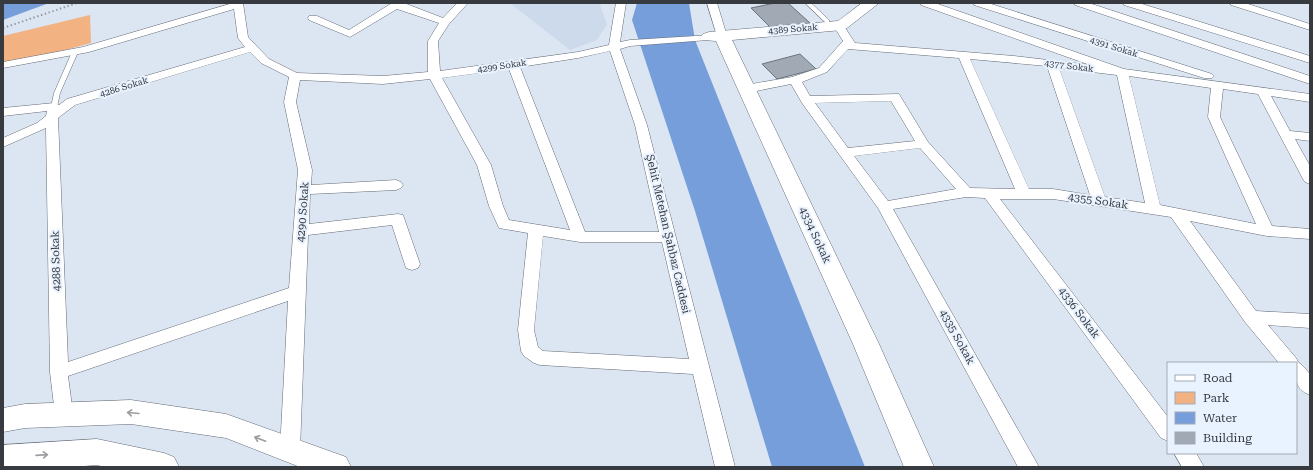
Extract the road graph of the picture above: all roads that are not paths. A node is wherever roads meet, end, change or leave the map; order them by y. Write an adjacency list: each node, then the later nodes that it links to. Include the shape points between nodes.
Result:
1 (463, 3): 14 (street)
2 (621, 3): 19 (street, Şehit Metehan Şahbaz Caddesi)
3 (712, 3): 17 (street, 4334 Sokak)
4 (808, 3): 15 (lane)
5 (872, 3): 15 (main road, 4389 Sokak, via 842,25)
6 (925, 3): 27 (street)
7 (978, 3): 34 (street, 4391 Sokak)
8 (1079, 3): 31 (street)
9 (1128, 3): 23 (street)
10 (1236, 3): 16 (street)
11 (238, 4): 20 (street, via 243,38); 21 (street)
12 (398, 4): 13 (street, via 350,34); 14 (street)
13 (313, 18)
14 (445, 22): 28 (street, via 433,41)
15 (832, 23): 17 (main road, 4389 Sokak); 18 (street)
16 (1310, 27)
17 (715, 37): 19 (street, 4299 Sokak); 33 (main road, 4334 Sokak)
18 (848, 42): 22 (street, 4377 Sokak, via 851,46); 30 (street, via 823,70)
19 (614, 46): 24 (street, 4299 Sokak, via 578,55); 59 (street, Şehit Metehan Şahbaz Caddesi, via 641,125)
20 (252, 48): 29 (street, via 265,61); 38 (street, 4286 Sokak, via 71,102)
21 (75, 52): 26 (street); 38 (lane, 4288 Sokak, via 57,93)
22 (963, 55): 25 (street, 4377 Sokak); 49 (street)
23 (1310, 60)
24 (513, 64): 28 (street, 4299 Sokak); 58 (street)
25 (1052, 64): 27 (street, 4377 Sokak); 50 (street)
26 (3, 65)
27 (1122, 72): 32 (street, 4377 Sokak); 52 (street)
28 (434, 75): 29 (street, 4299 Sokak, via 383,80); 54 (street, via 484,165 504,224)
29 (295, 76): 46 (street, 4290 Sokak, via 290,102 305,170)
30 (795, 80): 33 (street); 36 (street, 4335 Sokak)
31 (1310, 80)
32 (1216, 85): 34 (street, 4377 Sokak); 56 (street, via 1214,117)
33 (746, 89): 78 (main road, 4334 Sokak, via 866,344)
34 (1257, 91): 35 (street, 4377 Sokak); 39 (street)
35 (1310, 98)
36 (806, 100): 42 (street, via 895,97); 43 (street, 4335 Sokak)
37 (3, 112): 38 (street)
38 (53, 113): 41 (street, 4286 Sokak, via 41,126); 67 (street, 4288 Sokak)
39 (1286, 134): 40 (street); 44 (street)
40 (1310, 137)
41 (3, 143)
42 (923, 144): 43 (street); 47 (street)
43 (844, 153): 51 (street, 4335 Sokak)
44 (1310, 179)
45 (396, 185): 46 (street)
46 (304, 190): 55 (street, 4290 Sokak)
47 (966, 192): 48 (street, 4355 Sokak); 51 (street, 4355 Sokak)
48 (989, 194): 49 (street, 4355 Sokak); 71 (street, 4336 Sokak)
49 (1024, 194): 50 (street, 4355 Sokak, via 1053,194)
50 (1099, 201): 52 (street, 4355 Sokak)
51 (884, 206): 79 (street, 4335 Sokak)
52 (1154, 209): 53 (street, 4355 Sokak)
53 (1176, 213): 56 (street, 4355 Sokak); 62 (street)
54 (536, 229): 58 (street); 65 (street, via 526,330 530,351 540,358)
55 (302, 230): 60 (street, via 398,219); 61 (street, 4290 Sokak)
56 (1267, 231): 57 (street, 4355 Sokak)
57 (1310, 234)
58 (580, 237): 59 (street)
59 (668, 237): 65 (street, Şehit Metehan Şahbaz Caddesi)
60 (412, 264)
61 (297, 292): 67 (street); 72 (street, 4290 Sokak)
62 (1251, 317): 63 (street); 64 (street)
63 (1310, 321)
64 (1289, 362)
65 (700, 367): 77 (street, Şehit Metehan Şahbaz Caddesi)
66 (1297, 371): 68 (street)
67 (59, 372): 69 (street, 4288 Sokak)
68 (1310, 387)
69 (64, 414): 70 (main road); 72 (main road, one-way to 69, via 226,426 131,412)
70 (3, 420)
71 (1167, 431)
72 (290, 450): 76 (main road)
73 (1185, 454): 80 (street)
74 (3, 458): 75 (main road, one-way to 75, via 97,452)
75 (164, 467)
76 (336, 467)
77 (725, 467)
78 (918, 467)
79 (1029, 467)
80 (1194, 467)

